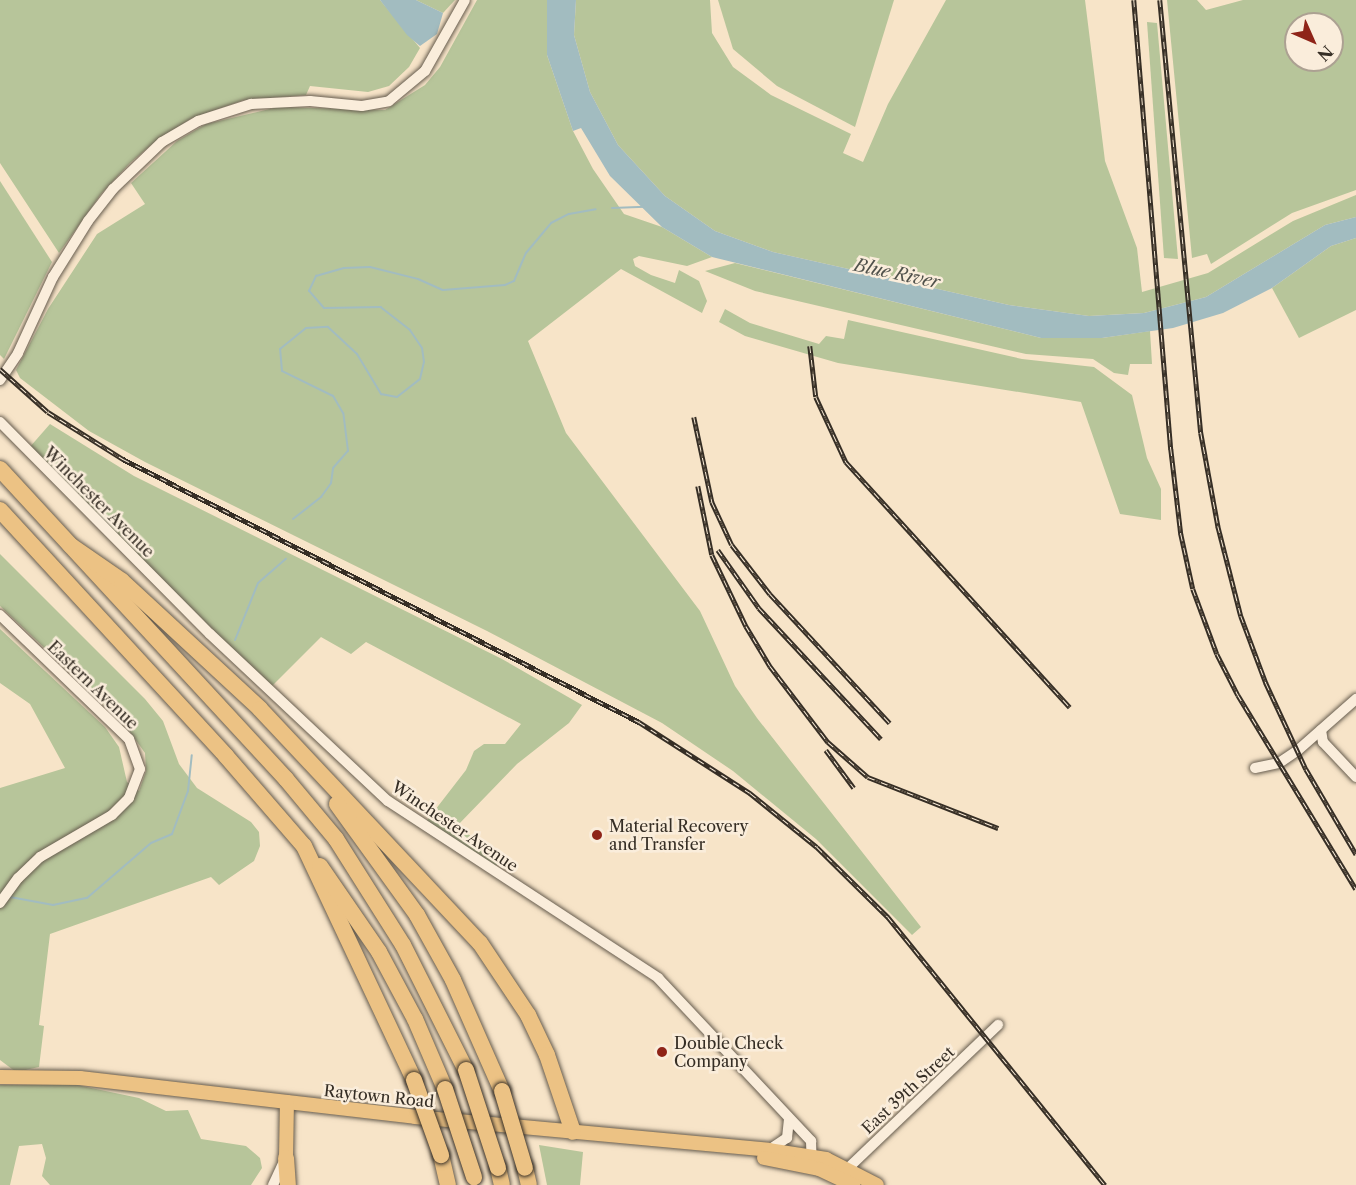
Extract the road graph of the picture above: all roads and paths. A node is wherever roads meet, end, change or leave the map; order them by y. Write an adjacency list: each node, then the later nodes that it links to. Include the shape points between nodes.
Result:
1 (465, 0): 2 (street, via 425,71 389,101 362,106 310,101 251,104 198,121 162,142 113,189 88,222 53,277 18,353)
2 (0, 380)
3 (0, 422): 18 (street, Winchester Avenue, via 340,760 430,832 658,978)
4 (0, 469): 6 (highway)
5 (0, 510): 13 (highway)
6 (70, 545): 9 (highway, via 122,582); 24 (highway, bridge, via 286,779 336,839 404,945 466,1070)
7 (0, 615): 14 (street, Eastern Avenue, via 129,739 140,769 129,798 112,815 40,857)
8 (1356, 699): 10 (street)
9 (249, 702): 19 (highway, via 284,734 480,943 528,1015 547,1055); 29 (highway, bridge, via 358,829 417,915 453,980 502,1090)
10 (1321, 730): 11 (street, via 1279,763); 12 (street, via 1323,742)
11 (1255, 768)
12 (1356, 777)
13 (304, 846): 25 (highway, bridge, via 340,889 415,1019 445,1089); 28 (highway, bridge, via 414,1080)
14 (0, 903)
15 (998, 1025): 23 (street, East 39th Street)
16 (0, 1077): 17 (main road, Raytown Road, via 80,1078)
17 (288, 1102): 19 (main road, Raytown Road); 21 (main road)
18 (789, 1119): 20 (street, via 787,1138); 22 (street, Winchester Avenue, via 812,1141)
19 (573, 1132): 20 (main road, Raytown Road)
20 (761, 1151): 22 (main road, Raytown Road)
21 (286, 1158): 26 (street); 27 (highway)
22 (813, 1162): 23 (main road, Raytown Road)
23 (843, 1173): 30 (main road, Raytown Road); 31 (main road, Raytown Road)
24 (500, 1177)
25 (475, 1181)
26 (273, 1185)
27 (288, 1185)
28 (448, 1185)
29 (529, 1185)
30 (854, 1185)
31 (877, 1185)

